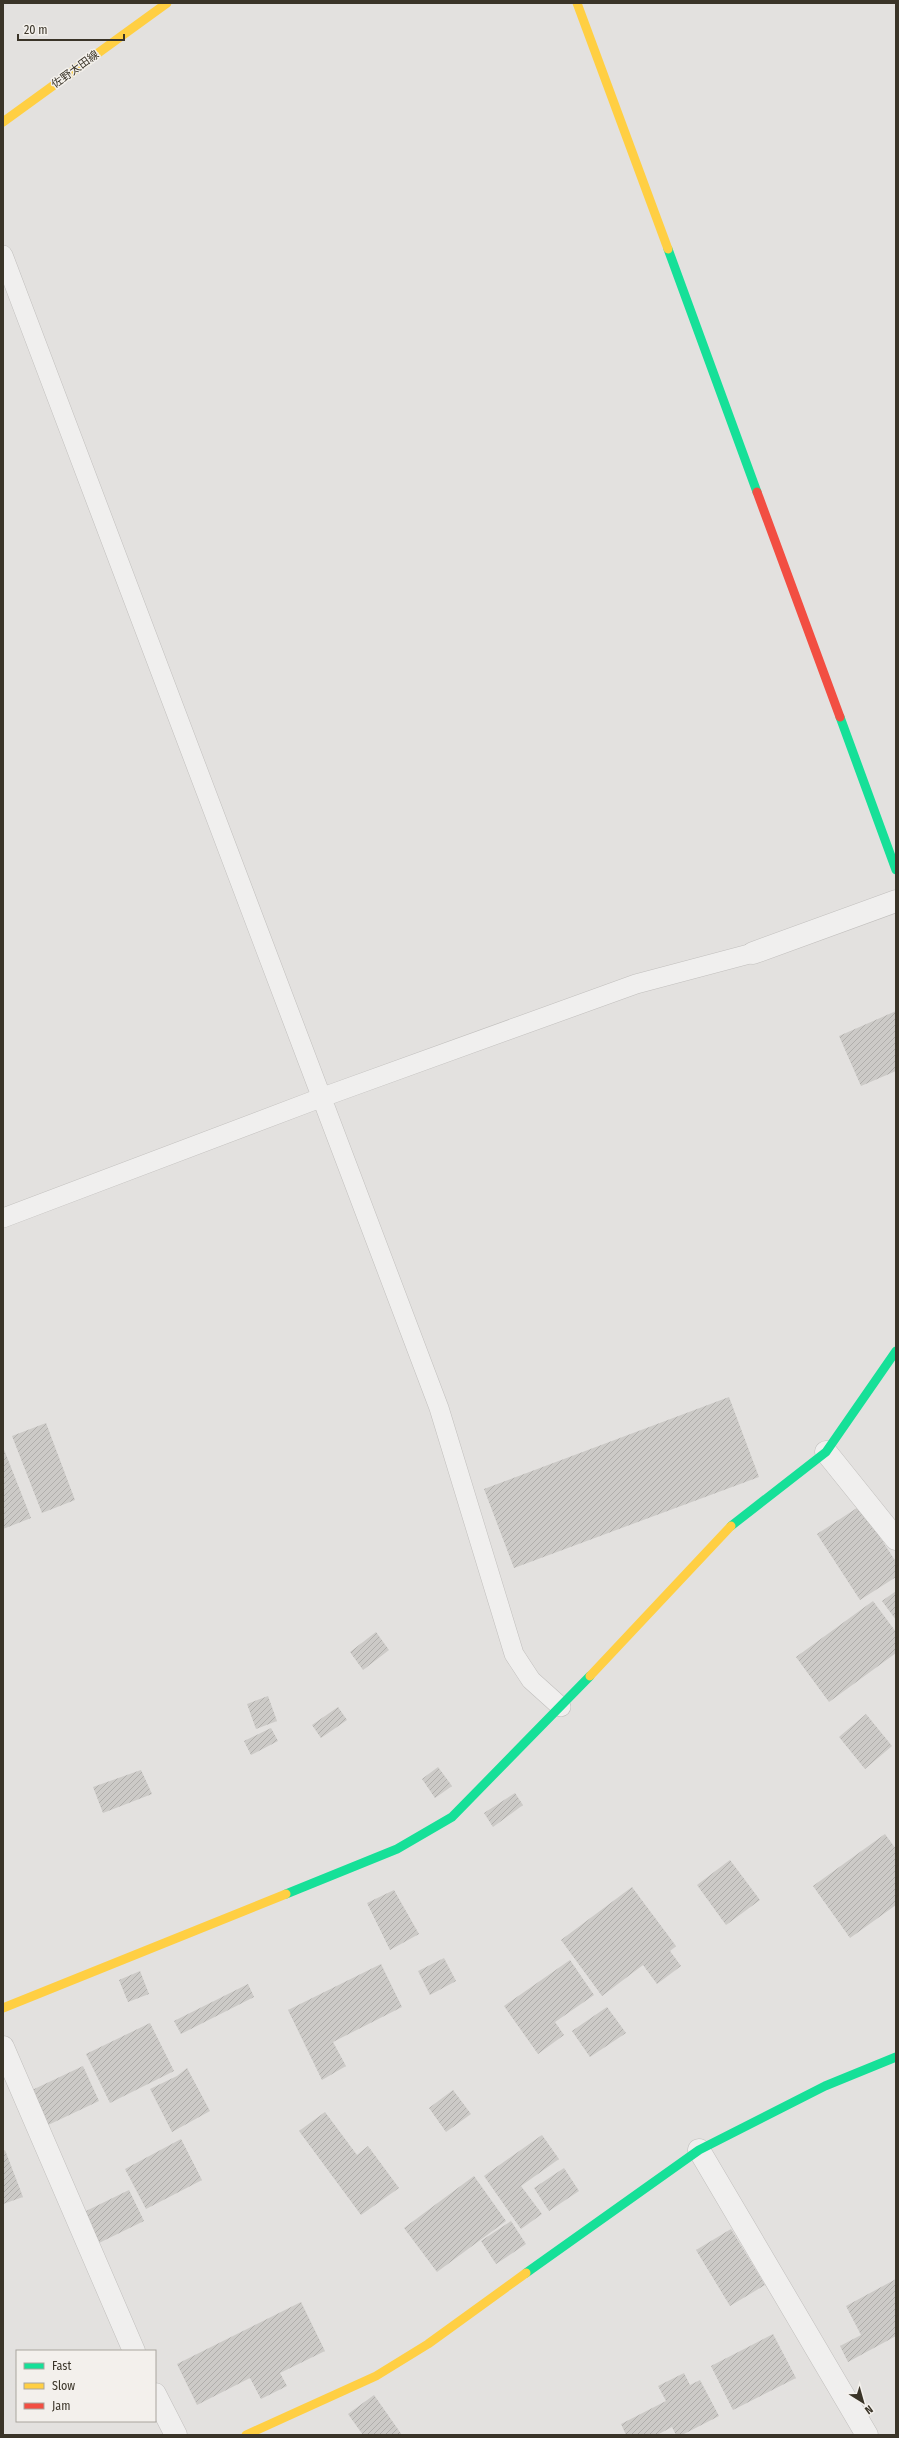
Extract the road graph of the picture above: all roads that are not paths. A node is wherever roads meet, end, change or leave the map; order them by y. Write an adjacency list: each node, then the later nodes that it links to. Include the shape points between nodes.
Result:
1 (167, 3): 3 (street, 佐野太田線)
2 (577, 3): 5 (street)
3 (3, 122)
4 (3, 255): 8 (lane)
5 (896, 870)
6 (896, 901): 7 (street)
7 (753, 953): 8 (lane, via 636,984)
8 (323, 1097): 9 (lane); 13 (lane, via 440,1408 514,1654 531,1680)
9 (3, 1218)
10 (896, 1351): 11 (street)
11 (826, 1452): 12 (street); 13 (street, via 731,1526)
12 (896, 1539)
13 (561, 1707): 14 (street, via 452,1817 398,1849)
14 (3, 2008)
15 (3, 2047): 18 (street)
16 (896, 2057): 17 (street, via 825,2086)
17 (699, 2150): 21 (street, via 428,2344 376,2376); 22 (street)
18 (134, 2350)
19 (156, 2396): 20 (street)
20 (176, 2435)
21 (246, 2435)
22 (867, 2435)

